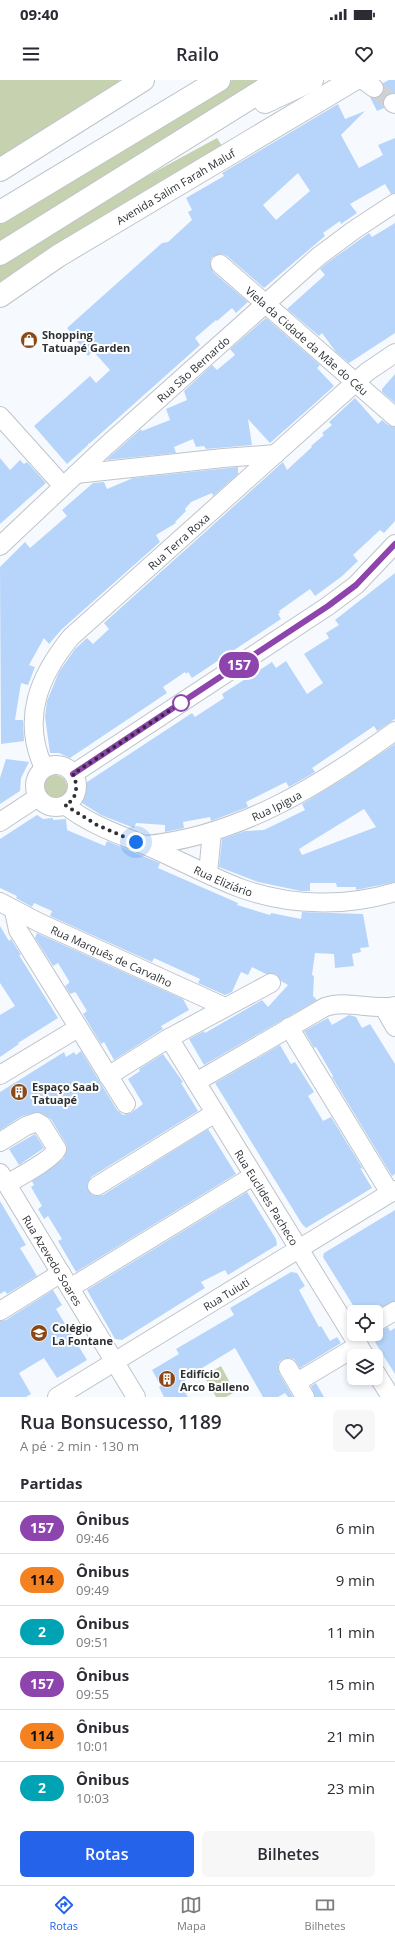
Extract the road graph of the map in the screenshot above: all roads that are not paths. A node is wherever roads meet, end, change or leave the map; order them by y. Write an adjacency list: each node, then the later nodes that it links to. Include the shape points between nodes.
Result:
1 (219, 80): 9 (highway)
2 (279, 80): 6 (highway)
3 (312, 80): 6 (highway, via 256,105)
4 (353, 80): 12 (highway, Avenida Salim Farah Maluf, via 58,256)
5 (137, 82): 7 (highway)
6 (151, 160): 10 (highway)
7 (0, 170)
8 (395, 203): 13 (street, Rua São Bernardo, via 343,237)
9 (0, 212)
10 (0, 254)
11 (220, 264): 13 (street, Viela da Cidade da Mãe do Céu)
12 (0, 296)
13 (266, 304): 15 (street, Viela da Cidade da Mãe do Céu); 19 (street, Rua São Bernardo)
14 (395, 353): 15 (street, Rua Terra Roxa)
15 (355, 383): 17 (street, Viela da Cidade da Mãe do Céu); 18 (street, Rua Terra Roxa)
16 (0, 416): 19 (street)
17 (395, 417)
18 (276, 454): 19 (street, via 223,458); 23 (street, Rua Terra Roxa, via 71,637 56,654 41,682 36,698 35,741)
19 (70, 480): 21 (street, Rua São Bernardo)
20 (395, 544): 24 (street, via 356,585 328,606)
21 (0, 546)
22 (395, 731): 28 (street, Rua Ipigua, via 335,773 284,802)
23 (44, 768): 24 (street, via 60,765 68,768); 25 (street, via 35,782)
24 (73, 774): 26 (street, via 77,790 74,798)
25 (38, 797): 26 (street, via 44,804 52,807); 27 (street)
26 (65, 805): 29 (street, Rua Eliziário, via 97,825)
27 (0, 822)
28 (212, 832): 29 (street, Rua Ipigua, via 185,840); 30 (street)
29 (144, 845): 30 (street, Rua Eliziário)
30 (208, 873): 31 (street, Rua Eliziário, via 240,888 302,901 333,903)
31 (395, 892)
32 (7, 906): 34 (street, Rua Marquês de Carvalho); 38 (street, via 18,930)
33 (271, 983): 34 (street)
34 (225, 1007): 39 (street)
35 (390, 1007): 36 (street, via 331,1005); 37 (street)
36 (289, 1027): 42 (street); 49 (street)
37 (395, 1027)
38 (78, 1028): 40 (street); 41 (street)
39 (170, 1038): 41 (street); 42 (street, Rua Euclides Pacheco)
40 (0, 1075)
41 (108, 1076): 43 (street)
42 (196, 1082): 44 (street, Rua Euclides Pacheco)
43 (126, 1104)
44 (215, 1113): 46 (street, Rua Euclides Pacheco); 47 (street)
45 (0, 1142): 48 (street, Rua Azevedo Soares, via 31,1123 39,1123 57,1149 49,1158)
46 (254, 1176): 50 (street, Rua Euclides Pacheco); 51 (street)
47 (97, 1186)
48 (5, 1188): 51 (street, Rua Azevedo Soares)
49 (392, 1192): 50 (street, Rua Tuiuti)
50 (300, 1250): 55 (street, Rua Euclides Pacheco); 56 (street, Rua Tuiuti)
51 (65, 1281): 52 (street); 56 (street, Rua Azevedo Soares)
52 (0, 1311)
53 (395, 1311): 54 (street)
54 (383, 1318)
55 (358, 1343): 57 (street)
56 (114, 1362): 59 (street, Rua Tuiuti); 60 (street, Rua Azevedo Soares)
57 (297, 1383)
58 (383, 1384): 61 (street)
59 (57, 1397)
60 (136, 1397)
61 (391, 1397)

